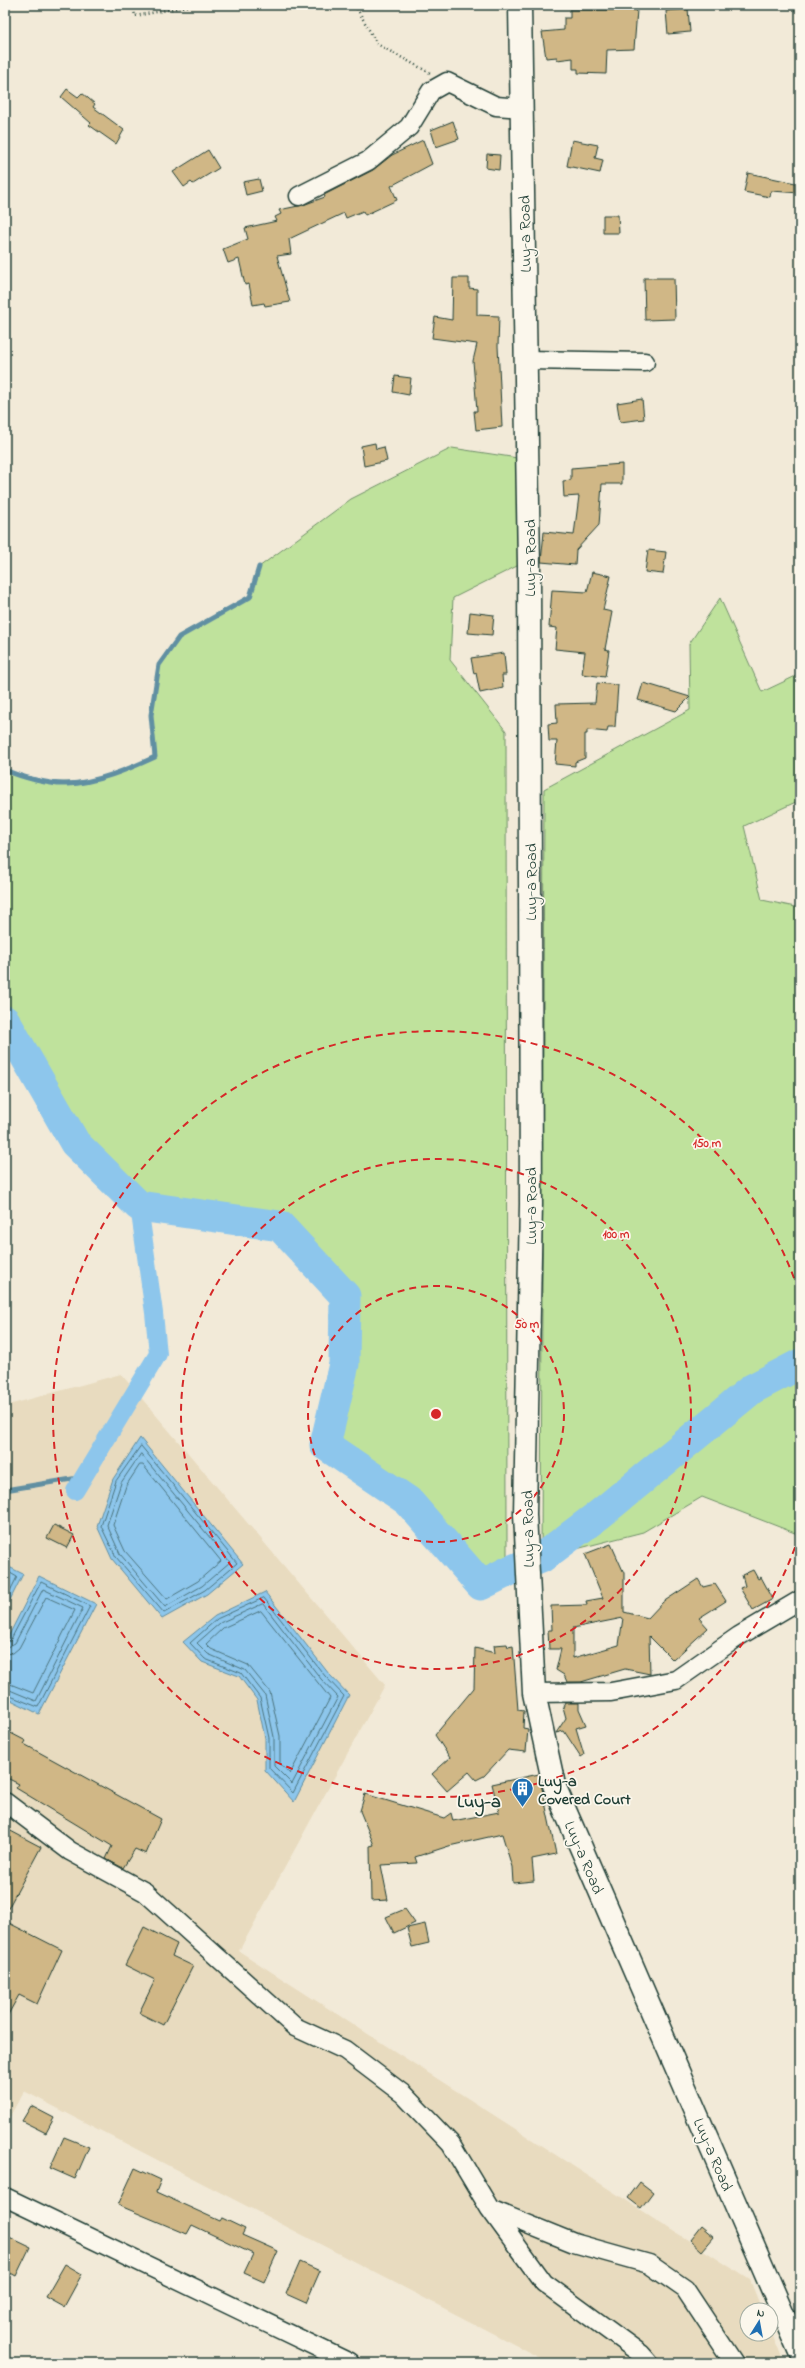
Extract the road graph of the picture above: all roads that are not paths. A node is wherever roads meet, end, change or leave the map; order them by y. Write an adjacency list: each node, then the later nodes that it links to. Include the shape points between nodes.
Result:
1 (520, 5): 2 (main road, Luy-a Road)
2 (522, 108): 3 (street, via 496,106 447,82 431,92 409,127 368,161); 4 (main road, Luy-a Road)
3 (300, 196)
4 (526, 360): 5 (street); 7 (main road, Luy-a Road, via 531,1204 525,1514)
5 (645, 362)
6 (800, 1600): 7 (street, via 739,1636 676,1680 611,1692)
7 (534, 1693): 11 (main road, Luy-a Road, via 554,1785)
8 (5, 1802): 10 (street, via 70,1851 145,1892 295,2027 345,2050 403,2094 451,2144)
9 (5, 2197): 12 (street)
10 (490, 2209): 13 (street, via 544,2283 641,2354); 14 (street, via 574,2243 649,2264 685,2289)
11 (800, 2353)
12 (350, 2363)
13 (649, 2363)
14 (734, 2363)

